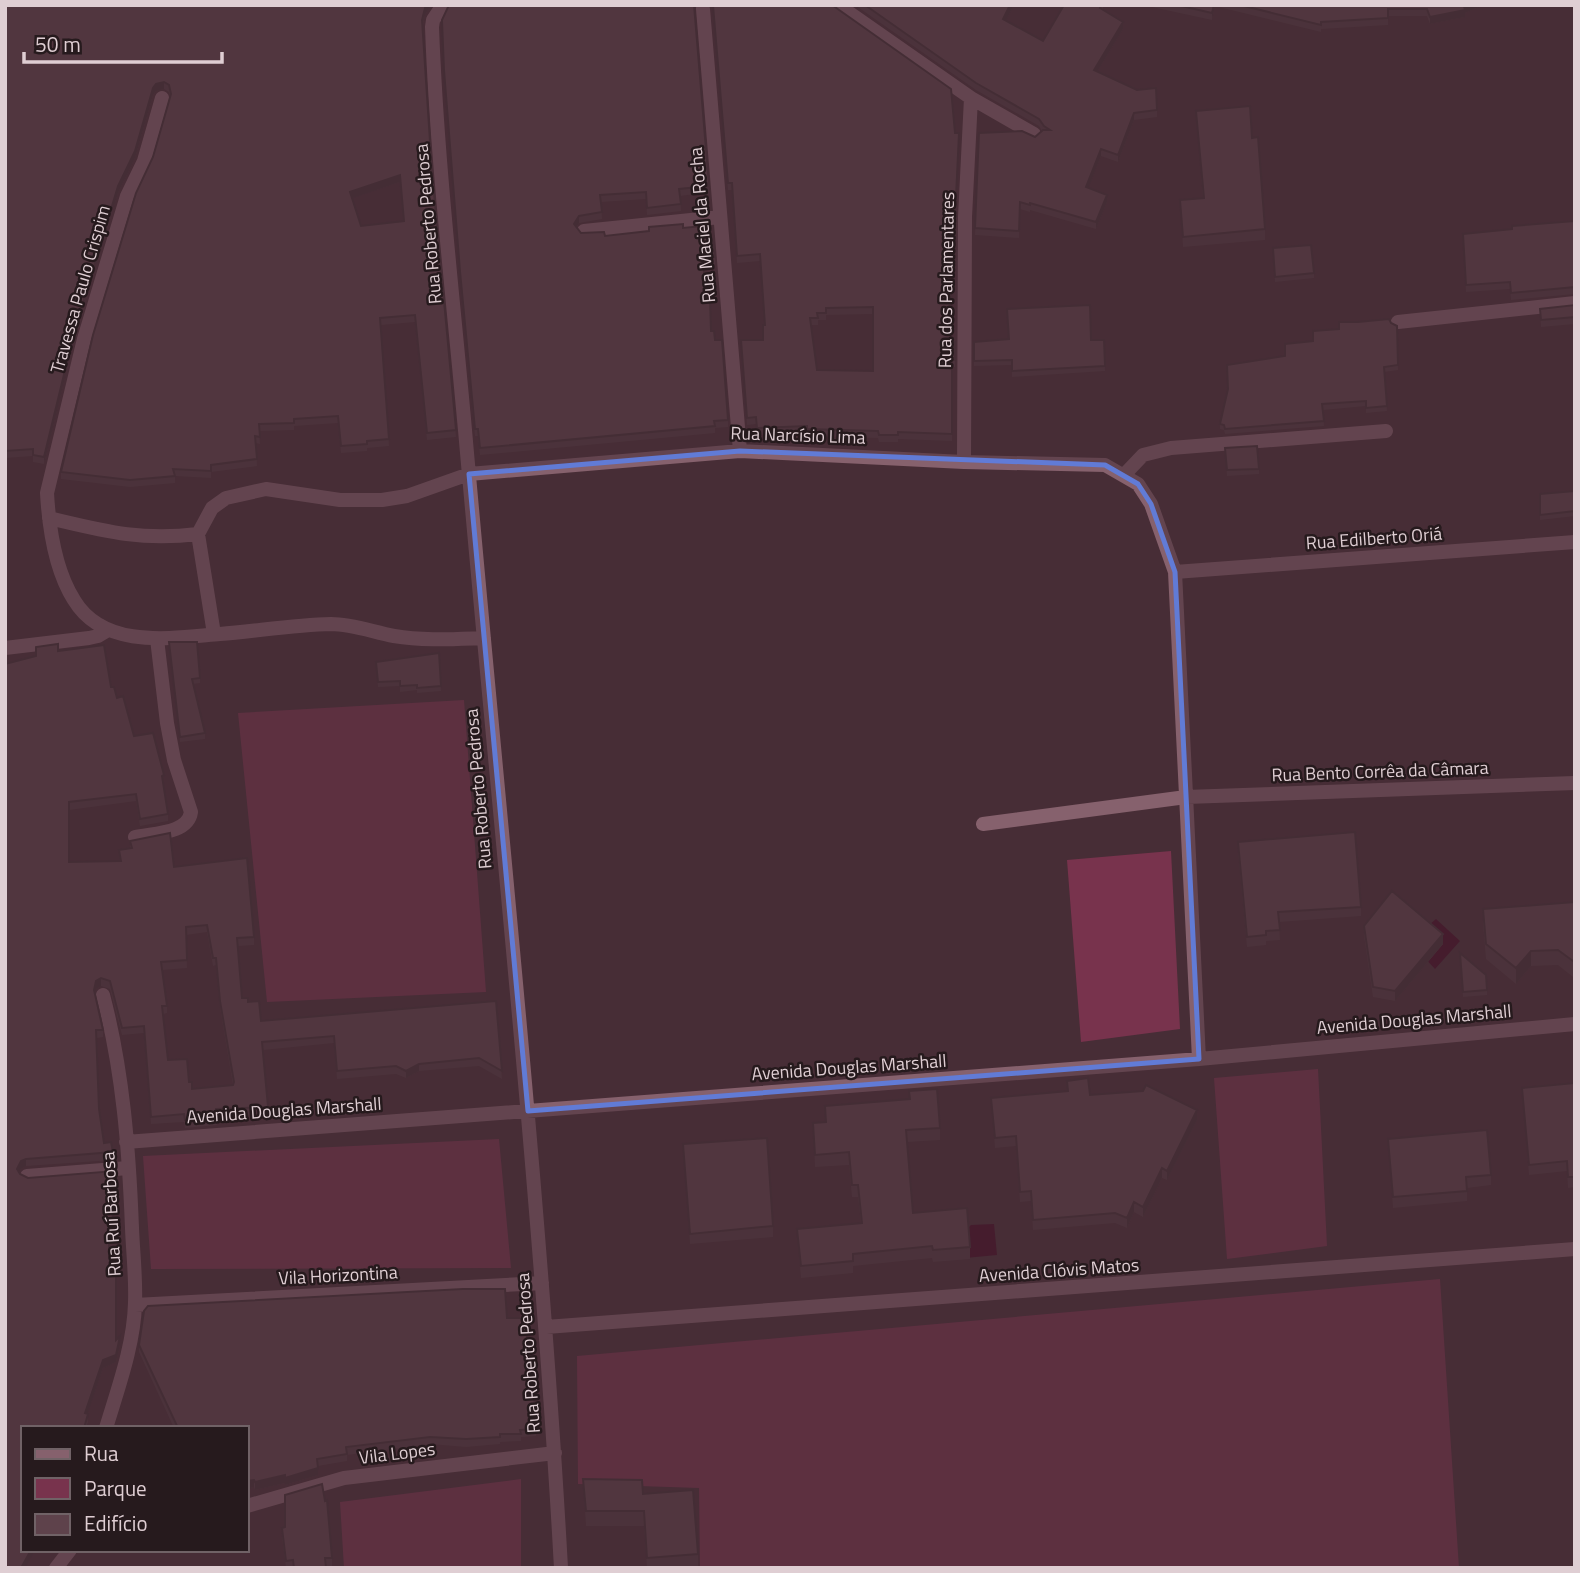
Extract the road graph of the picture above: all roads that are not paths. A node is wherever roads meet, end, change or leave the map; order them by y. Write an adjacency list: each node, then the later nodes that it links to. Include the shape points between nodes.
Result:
1 (838, 5): 5 (street)
2 (441, 7): 14 (street, Rua Roberto Pedrosa, via 433,20 432,41)
3 (705, 7): 7 (street, Rua Maciel da Rocha)
4 (162, 98): 16 (street, Travessa Paulo Crispim, via 144,161 127,195 84,340 47,493)
5 (971, 99): 6 (street); 13 (street, Rua dos Parlamentares, via 965,217)
6 (1034, 134)
7 (720, 217): 8 (street); 12 (street, Rua Maciel da Rocha)
8 (584, 231)
9 (1575, 303): 10 (street)
10 (1398, 322)
11 (1386, 431): 15 (street, via 1171,448 1143,455)
12 (740, 451): 13 (street, Rua Narcísio Lima); 14 (street, Rua Narcísio Lima)
13 (964, 462): 15 (street, Rua Narcísio Lima, via 1095,465)
14 (469, 474): 17 (street, Rua Narcísio Lima, via 407,496 364,502 288,491 250,491 212,508); 22 (street, Rua Roberto Pedrosa)
15 (1124, 475): 19 (street, via 1151,504)
16 (48, 518): 17 (street, via 136,536); 20 (street, Travessa Paulo Crispim, via 61,573 74,601)
17 (198, 534): 21 (street)
18 (1575, 542): 19 (street, Rua Edilberto Oriá)
19 (1175, 572): 26 (street)
20 (108, 630): 23 (street); 24 (street, via 89,638)
21 (214, 634): 22 (street, via 334,624 424,639); 23 (street)
22 (484, 638): 32 (street, Rua Roberto Pedrosa)
23 (157, 639): 28 (street, via 171,748 190,821 184,827)
24 (5, 648)
25 (1575, 783): 26 (street, Rua Bento Corrêa da Câmara)
26 (1186, 797): 27 (street, Rua Bento Corrêa da Câmara); 31 (street)
27 (983, 824)
28 (135, 836)
29 (103, 995): 33 (street, Rua Ruí Barbosa, via 114,1038)
30 (1575, 1024): 31 (street, Avenida Douglas Marshall)
31 (1199, 1059): 32 (street, Avenida Douglas Marshall)
32 (528, 1111): 33 (street, Avenida Douglas Marshall); 37 (street, Rua Roberto Pedrosa)
33 (126, 1142): 34 (street, Rua Ruí Barbosa)
34 (128, 1168): 35 (street); 38 (street, Rua Ruí Barbosa)
35 (27, 1176)
36 (1575, 1249): 39 (street, Avenida Clóvis Matos)
37 (542, 1283): 38 (street, Vila Horizontina); 39 (street, Rua Roberto Pedrosa)
38 (135, 1305): 40 (street, Rua Ruí Barbosa)
39 (546, 1327): 41 (street, Rua Roberto Pedrosa)
40 (107, 1426)
41 (555, 1453): 42 (street, Vila Lopes, via 344,1478); 45 (street, Rua Roberto Pedrosa)
42 (248, 1506)
43 (71, 1552): 44 (street)
44 (56, 1568)
45 (561, 1568)

